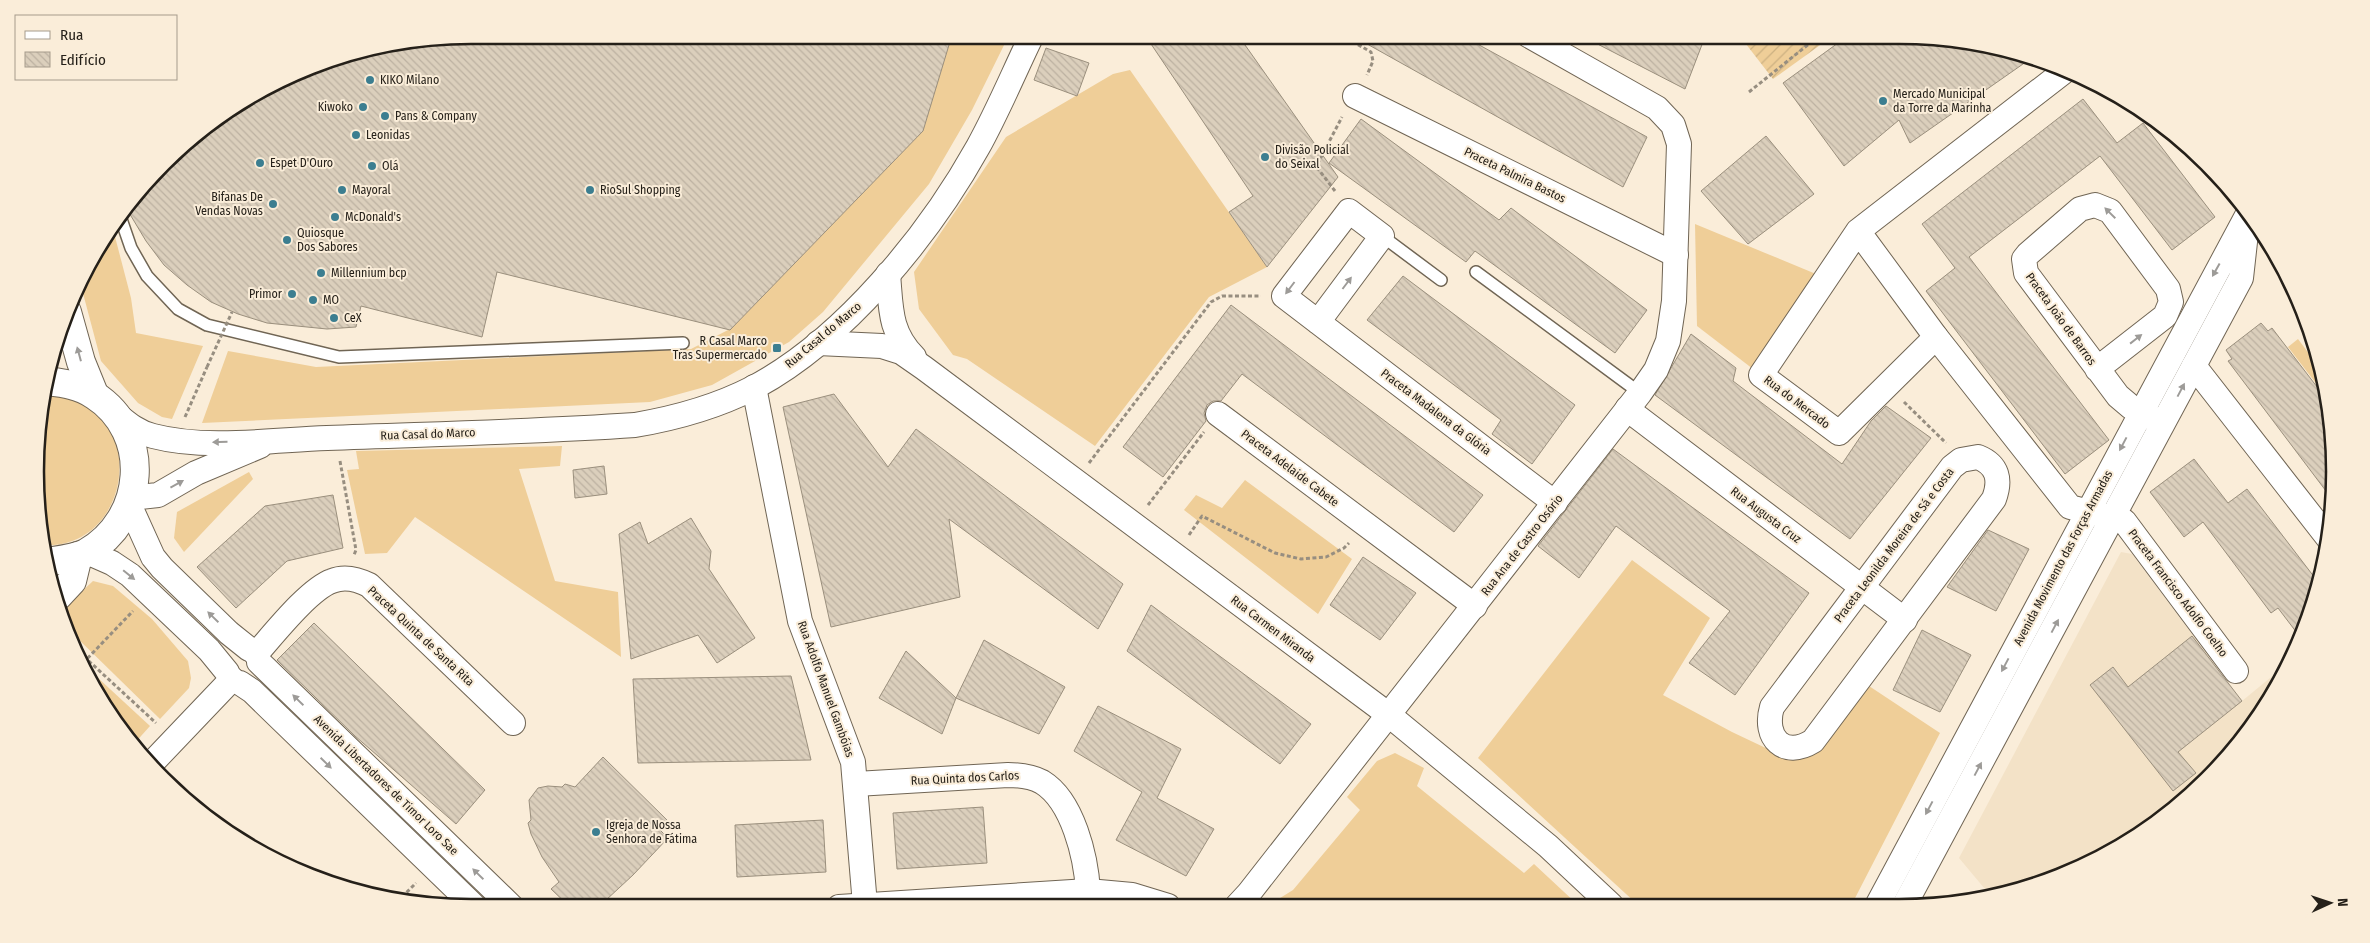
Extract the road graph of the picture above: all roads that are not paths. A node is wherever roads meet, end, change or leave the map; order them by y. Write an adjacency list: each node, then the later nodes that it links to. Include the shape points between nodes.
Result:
1 (1028, 44): 12 (street, Rua Casal do Marco, via 979,146 932,219)
2 (1544, 44): 10 (street, Rua Ana de Castro Osório, via 1657,108 1674,125 1680,156)
3 (2059, 75): 8 (street, Rua do Mercado)
4 (1355, 96): 10 (street, Praceta Palmira Bastos)
5 (2245, 221): 27 (street, Avenida Movimento das Forças Armadas, one-way to 27)
6 (123, 225): 18 (lane, via 147,276 178,310 207,325 339,357)
7 (2248, 225): 19 (street, Avenida Movimento das Forças Armadas, via 2241,278)
8 (1858, 231): 16 (street); 16 (street, Rua do Mercado, via 1761,375 1839,433)
9 (1382, 236): 13 (lane); 14 (street, one-way to 9); 14 (street, Praceta Madalena da Glória, one-way to 14, via 1349,211 1284,296)
10 (1676, 255): 25 (street, Rua Ana de Castro Osório, via 1673,318 1668,341 1656,370)
11 (1476, 272): 25 (lane)
12 (888, 274): 17 (street, Rua Casal do Marco); 20 (street, Rua Carmen Miranda, via 896,335)
13 (1441, 280)
14 (1318, 322): 32 (street, Praceta Madalena da Glória)
15 (70, 323): 24 (main road, one-way to 15)
16 (1936, 337): 33 (street, via 2070,507)
17 (818, 343): 20 (street, Rua Carmen Miranda, via 882,346 900,352); 23 (street, Rua Casal do Marco)
18 (683, 344)
19 (2194, 366): 29 (street, Avenida Movimento das Forças Armadas, one-way to 19); 35 (street)
20 (924, 368): 45 (street, Rua Carmen Miranda)
21 (2097, 369): 21 (street, Praceta João de Barros, one-way to 21, via 2165,316 2171,302 2168,289 2110,211 2094,205 2080,209 2028,254 2024,265 2026,273); 27 (street, Praceta João de Barros, via 2118,396)
22 (53, 382): 24 (main road, via 70,384)
23 (754, 387): 30 (street, Rua Casal do Marco, via 710,407 669,419 635,424); 48 (street, Rua Adolfo Manuel Gambóias, via 800,621 850,749)
24 (94, 394): 26 (main road)
25 (1634, 401): 32 (street, Rua Ana de Castro Osório); 38 (street, Rua Augusta Cruz)
26 (114, 412): 30 (street, Rua Casal do Marco, one-way to 26, via 154,437 131,427); 31 (main road, via 134,448 136,474)
27 (2141, 412): 29 (street, Praceta João de Barros); 33 (street, Avenida Movimento das Forças Armadas, one-way to 33)
28 (1218, 414): 40 (street, Praceta Adelaide Cabete)
29 (2163, 424): 34 (street, Avenida Movimento das Forças Armadas)
30 (269, 443): 31 (street, Rua Casal do Marco, one-way to 30, via 158,495 214,465)
31 (130, 501): 36 (main road, via 110,535); 42 (street, Avenida Libertadores de Timor Loro Sae, one-way to 31, via 228,633 153,557)
32 (1555, 503): 40 (street, Rua Ana de Castro Osório)
33 (2087, 512): 34 (street, Praceta Francisco Adolfo Coelho); 49 (street, Avenida Movimento das Forças Armadas, one-way to 49)
34 (2112, 518): 43 (street, Praceta Francisco Adolfo Coelho, via 2124,521); 50 (street, Avenida Movimento das Forças Armadas, one-way to 34)
35 (2322, 531)
36 (82, 554): 37 (main road); 39 (main road, via 72,581); 44 (street, Avenida Libertadores de Timor Loro Sae, one-way to 44, via 112,563 130,575 209,650)
37 (53, 560)
38 (1862, 587): 41 (street, Rua Augusta Cruz); 41 (street, Praceta Leonilda Moreira de Sá e Costa, via 1772,707 1769,727 1778,743 1784,747 1799,748 1813,741); 41 (street, Praceta Leonilda Moreira de Sá e Costa, via 1952,467 1961,460 1978,457 1987,460 1998,474 1999,488 1994,499)
39 (61, 593)
40 (1474, 606): 45 (street, Rua Ana de Castro Osório)
41 (1905, 620)
42 (255, 655): 44 (street, via 241,648 233,651 225,665); 46 (street, Praceta Quinta de Santa Rita, via 318,589 332,580 358,580 369,585); 53 (street, Avenida Libertadores de Timor Loro Sae, one-way to 42)
43 (2236, 671)
44 (233, 678): 47 (street); 52 (street, Avenida Libertadores de Timor Loro Sae, one-way to 52, via 252,691)
45 (1389, 715): 57 (street, Rua Ana de Castro Osório); 58 (street, Rua Carmen Miranda, via 1548,846)
46 (513, 723)
47 (155, 760)
48 (856, 784): 51 (street, Rua Quinta dos Carlos, via 1008,774 1031,777 1052,790 1067,814 1084,856); 54 (street, Rua Adolfo Manuel Gambóias)
49 (1916, 832): 50 (street); 59 (street, Avenida Movimento das Forças Armadas)
50 (1938, 844): 60 (street, Avenida Movimento das Forças Armadas)
51 (1088, 891): 55 (street); 56 (street)
52 (467, 899)
53 (504, 899)
54 (865, 899)
55 (961, 899)
56 (1145, 899)
57 (1244, 899)
58 (1605, 899)
59 (1881, 899)
60 (1908, 899)

